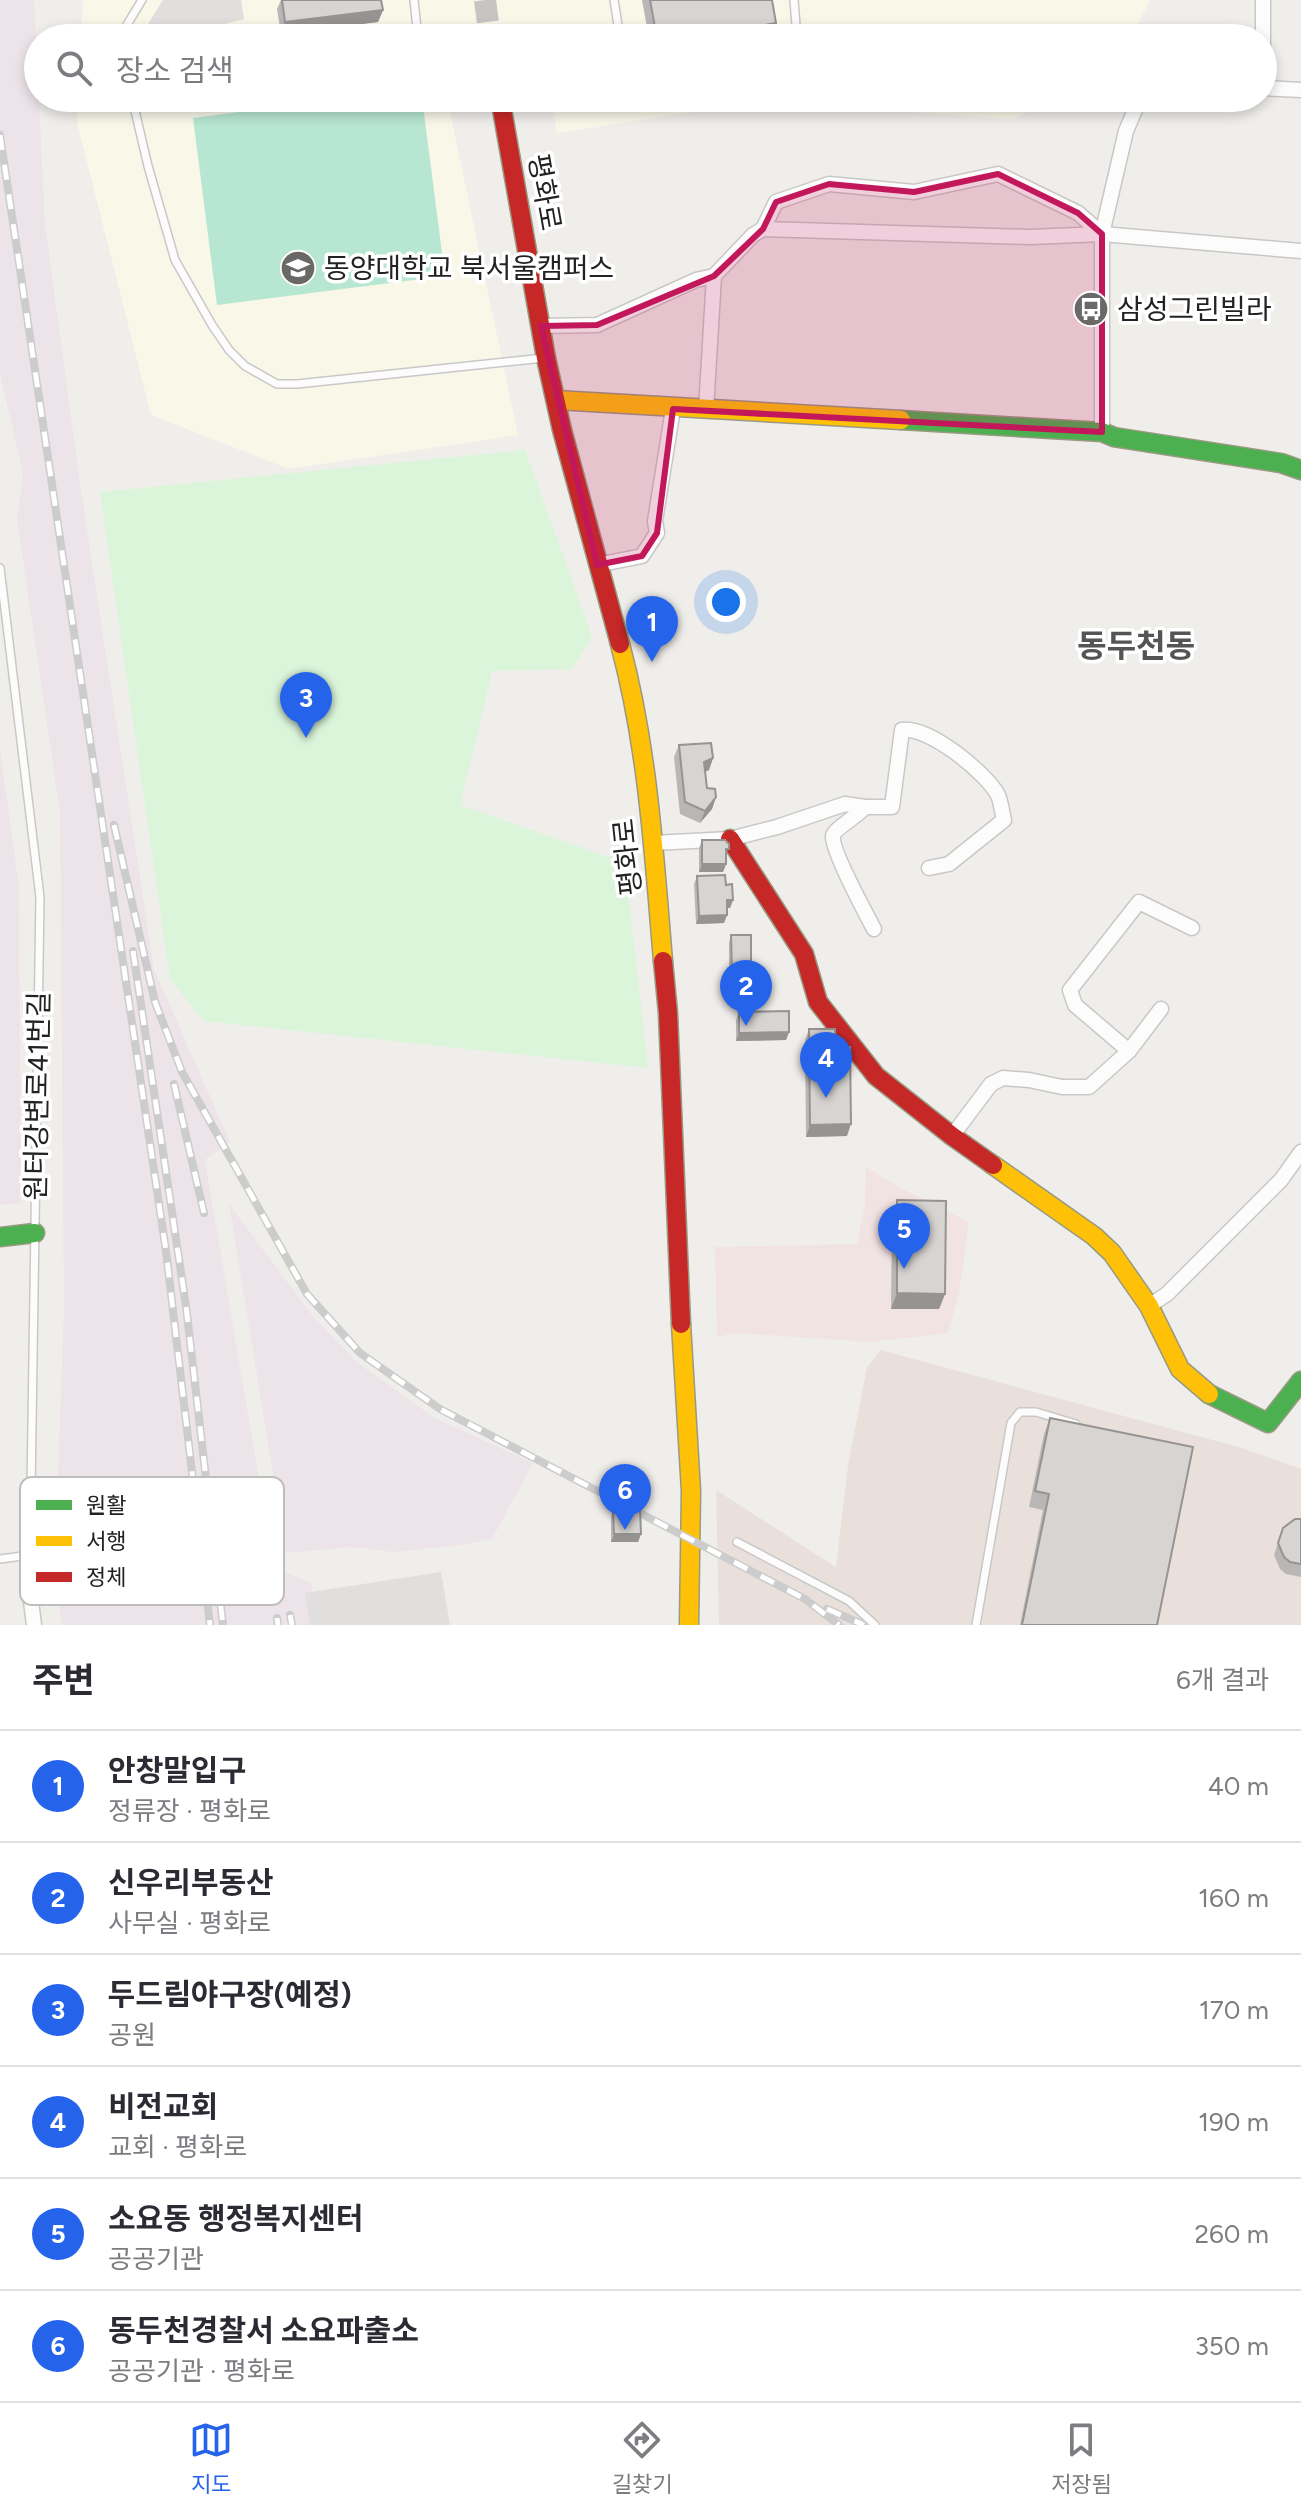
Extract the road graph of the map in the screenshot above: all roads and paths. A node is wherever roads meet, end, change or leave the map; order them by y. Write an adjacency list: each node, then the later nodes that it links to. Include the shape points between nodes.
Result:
1 (142, 0): 6 (lane)
2 (414, 0): 7 (lane)
3 (614, 0): 8 (lane)
4 (794, 0): 9 (lane)
5 (1263, 0): 10 (street)
6 (127, 24)
7 (417, 24)
8 (618, 24)
9 (796, 24)
10 (1263, 24)
11 (1277, 89): 12 (street)
12 (1301, 90)
13 (135, 112): 21 (lane, via 175,260 229,350 261,377 297,384)
14 (503, 112): 20 (street, 평화로)
15 (1134, 112): 17 (street)
16 (763, 229): 17 (street, via 1030,237); 17 (street, via 776,202 829,184 914,192 998,174 1078,213); 19 (street)
17 (1102, 234): 18 (street); 25 (street)
18 (1301, 251)
19 (714, 276): 20 (street, via 597,325); 24 (street)
20 (541, 326): 21 (street, 평화로)
21 (546, 358): 22 (street, 평화로)
22 (556, 400): 23 (street); 27 (street, 평화로)
23 (673, 409): 24 (street); 27 (street, via 657,533 642,556)
24 (706, 410): 25 (street)
25 (1102, 432): 26 (street)
26 (1301, 470)
27 (597, 565): 31 (street, 평화로, via 641,738)
28 (0, 568): 39 (lane, 원터강변로41번길, via 40,897)
29 (865, 807): 30 (street, via 845,804); 32 (street, via 892,807 902,730 935,739 978,772 998,796 1004,820 949,864); 34 (street, via 833,838)
30 (730, 839): 31 (street); 37 (street, via 804,954 818,1002 876,1076)
31 (654, 843): 50 (street, 평화로, via 668,1013 691,1491)
32 (929, 868)
33 (1192, 928): 36 (street, via 1139,902 1070,990 1075,1005)
34 (874, 929)
35 (1161, 1009): 36 (street)
36 (1129, 1051): 37 (street, via 1089,1087 1003,1078 991,1084)
37 (952, 1136): 41 (street, via 1094,1236)
38 (1301, 1152): 41 (street, via 1281,1180)
39 (35, 1233): 40 (street); 44 (lane, 원터강변로41번길)
40 (0, 1237)
41 (1149, 1306): 42 (street, via 1180,1369 1210,1395 1268,1423)
42 (1301, 1381)
43 (1076, 1424): 52 (lane, via 1036,1412 1020,1412 1011,1423)
44 (31, 1477)
45 (737, 1542): 51 (lane, via 849,1601)
46 (20, 1556): 47 (lane)
47 (0, 1559)
48 (32, 1605): 49 (street, 원터강변로41번길)
49 (34, 1625)
50 (689, 1625)
51 (875, 1625)
52 (976, 1625)

